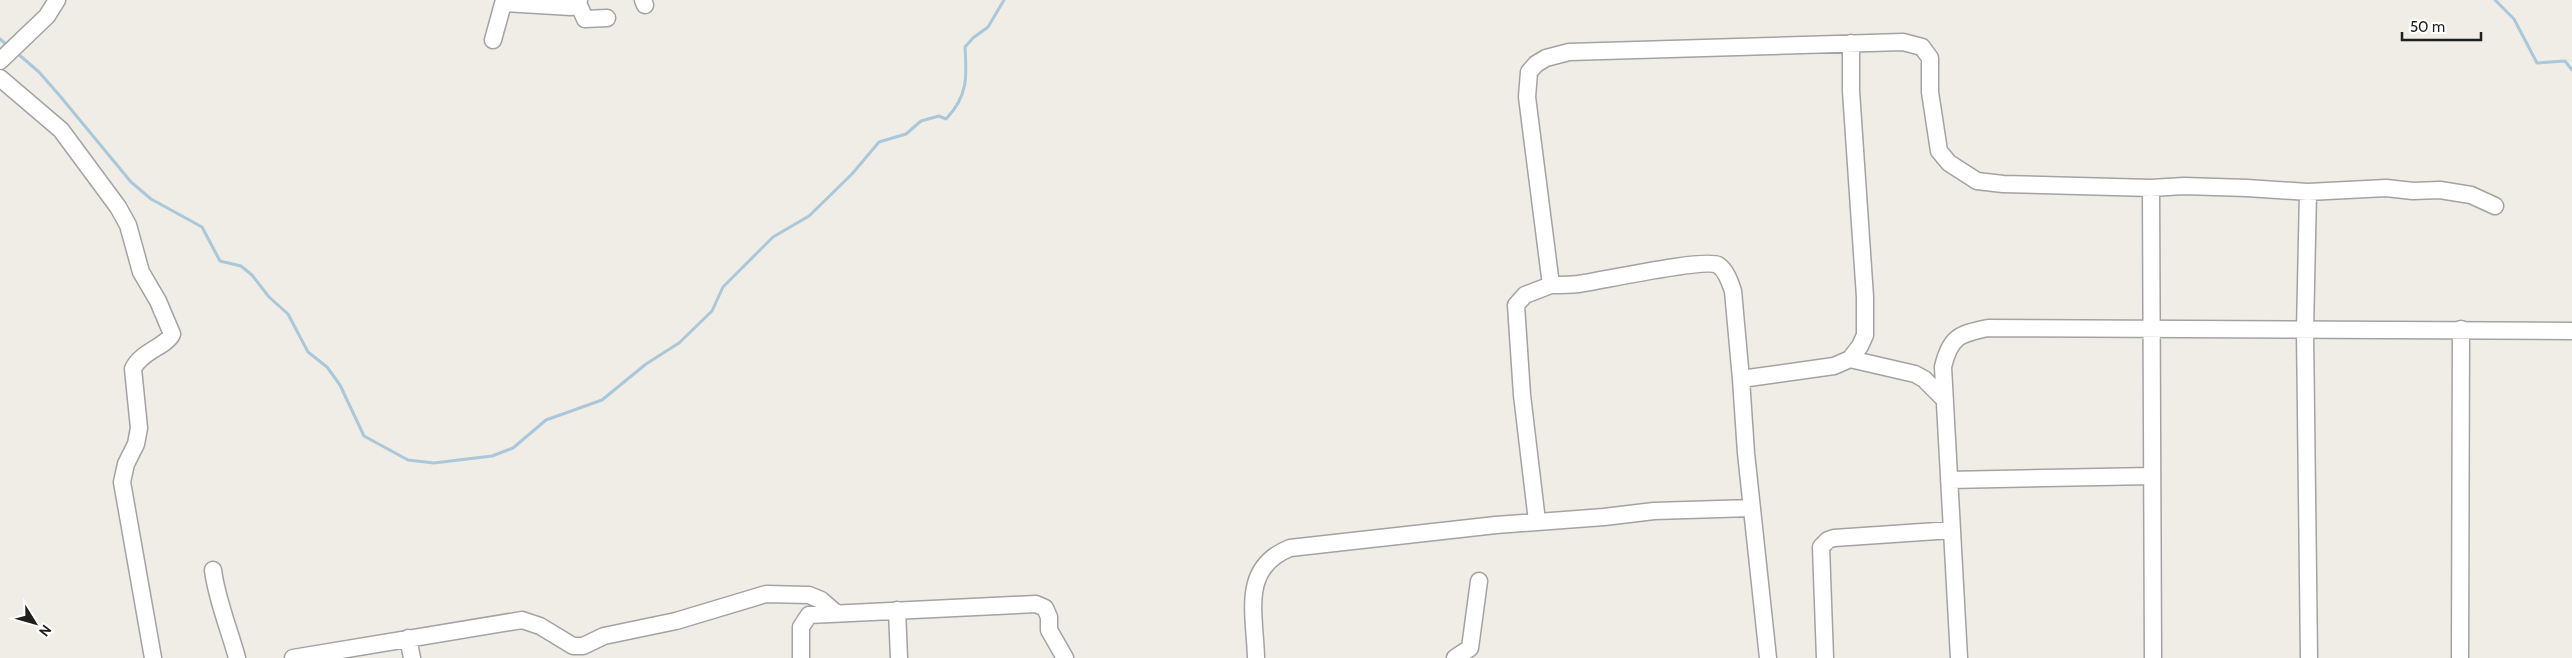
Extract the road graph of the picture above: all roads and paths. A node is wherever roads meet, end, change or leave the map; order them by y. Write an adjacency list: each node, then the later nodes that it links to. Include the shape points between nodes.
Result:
1 (57, 0): 7 (street, via 46,16)
2 (504, 2): 3 (street, via 571,7); 5 (street)
3 (579, 2): 4 (street, via 585,20)
4 (607, 18)
5 (493, 40)
6 (1851, 43): 9 (street, via 1903,42 1922,47 1927,52 1940,152 1956,168 1977,181); 12 (street, via 1582,51 1557,54 1536,64 1529,72 1527,97); 17 (street, via 1851,91 1865,297 1866,335)
7 (3, 57)
8 (0, 78): 33 (street, via 61,130 125,218 133,237 140,272 158,301 172,334 138,361 133,369 139,428 122,482)
9 (2151, 188): 10 (street, via 2217,187); 13 (street)
10 (2308, 192): 11 (street, via 2386,188 2413,192 2440,190 2471,195); 15 (street)
11 (2495, 206)
12 (1551, 285): 20 (street, via 1710,263 1718,265 1729,279 1733,291); 25 (street, via 1525,295 1516,305 1522,395)
13 (2151, 328): 15 (street); 21 (street, via 1988,328 1964,333 1947,350 1943,367); 22 (street)
14 (2461, 329): 15 (street); 16 (street); 47 (street)
15 (2306, 331): 46 (street)
16 (2572, 331)
17 (1862, 343): 18 (street); 19 (street)
18 (1850, 359): 19 (street); 20 (street, via 1834,366)
19 (1871, 362): 21 (street, via 1915,374)
20 (1742, 379): 24 (street)
21 (1945, 400): 23 (street)
22 (2152, 476): 23 (street); 45 (street)
23 (1949, 480): 26 (street)
24 (1752, 508): 25 (street, via 1654,511 1604,518); 42 (street)
25 (1537, 521): 40 (street, via 1320,544 1282,551 1266,563 1254,588)
26 (1952, 530): 43 (street, via 1834,538 1825,542 1821,547); 44 (street)
27 (213, 570): 34 (street, via 218,603)
28 (1479, 580): 41 (street, via 1470,648)
29 (897, 610): 30 (street); 38 (street); 39 (street, via 1036,604 1045,608 1049,616 1049,630)
30 (836, 613): 31 (street, via 809,595 776,593 676,621 604,636 583,646 573,646 540,626 522,620); 37 (street, via 809,615 803,620)
31 (408, 638): 32 (street); 36 (street)
32 (321, 655): 35 (street)
33 (153, 658)
34 (237, 658)
35 (293, 658)
36 (412, 658)
37 (801, 658)
38 (899, 658)
39 (1065, 658)
40 (1256, 658)
41 (1455, 658)
42 (1768, 658)
43 (1825, 658)
44 (1959, 658)
45 (2153, 658)
46 (2309, 658)
47 (2460, 658)

